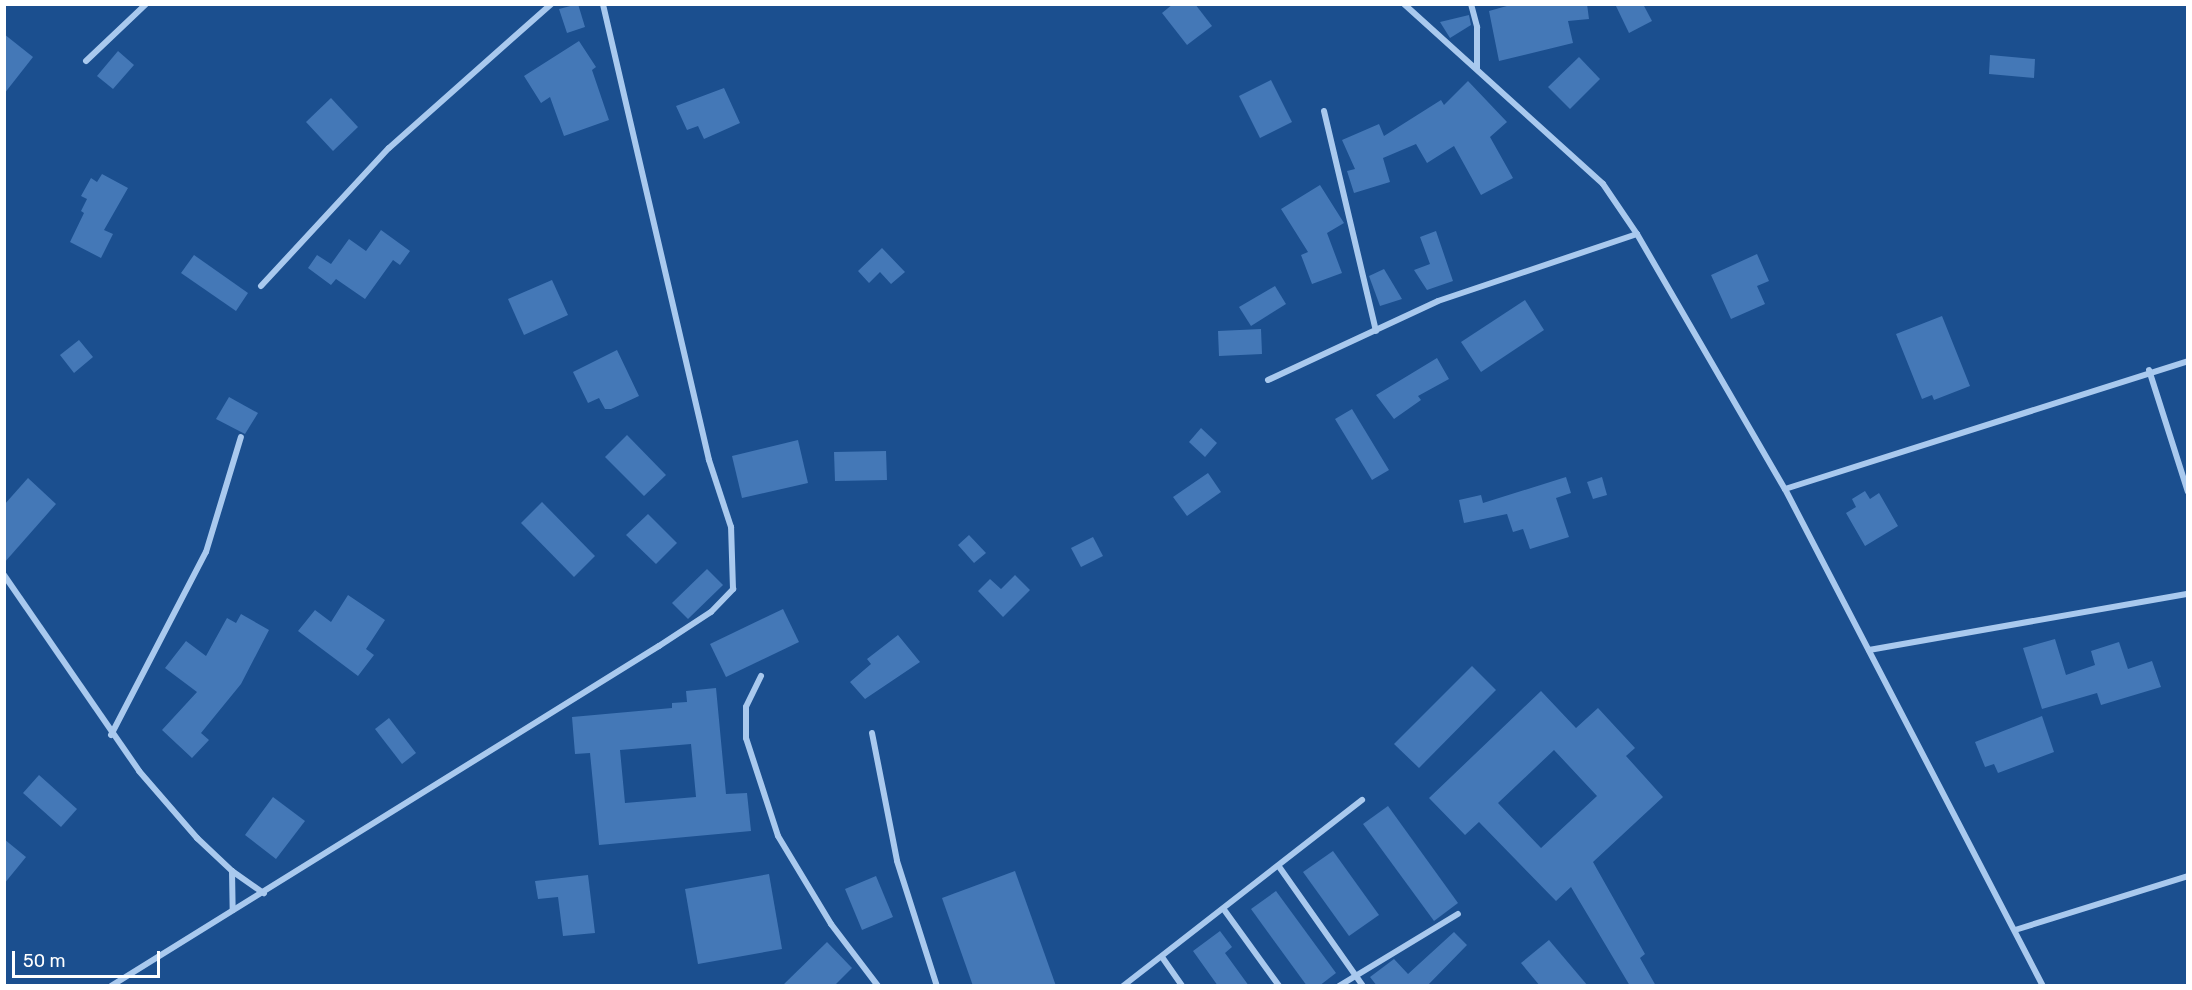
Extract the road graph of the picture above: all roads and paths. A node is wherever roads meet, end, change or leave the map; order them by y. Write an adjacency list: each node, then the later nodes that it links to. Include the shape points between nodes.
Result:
1 (146, 4): 6 (street)
2 (551, 4): 10 (street, via 397,141)
3 (603, 4): 28 (street, via 709,460 732,527 734,589 711,612 659,646)
4 (1404, 4): 7 (street)
5 (1471, 4): 7 (street, via 1477,27)
6 (86, 61)
7 (1477, 68): 9 (street, via 1603,184)
8 (1324, 111): 11 (street)
9 (1637, 234): 11 (street, via 1438,301); 16 (street)
10 (261, 286)
11 (1376, 331): 14 (street)
12 (2187, 362): 13 (street)
13 (2149, 370): 16 (street); 17 (street)
14 (1268, 380)
15 (241, 436): 23 (street, via 206,552)
16 (1785, 489): 20 (street)
17 (2187, 492)
18 (4, 575): 23 (street)
19 (2187, 594): 20 (street)
20 (1869, 650): 32 (street)
21 (761, 676): 36 (street, via 746,707 746,738 778,836 831,924)
22 (872, 734): 37 (street, via 897,861)
23 (111, 735): 26 (street, via 183,821)
24 (1362, 800): 25 (street)
25 (1280, 868): 30 (street); 34 (street)
26 (232, 871): 28 (street); 29 (street)
27 (2187, 876): 32 (street)
28 (264, 893): 29 (street)
29 (233, 910): 35 (street)
30 (1225, 911): 33 (street); 40 (street)
31 (1458, 914): 34 (street)
32 (2015, 930): 43 (street)
33 (1162, 957): 38 (street); 39 (street)
34 (1354, 975): 41 (street); 42 (street)
35 (111, 986)
36 (878, 986)
37 (938, 986)
38 (1124, 986)
39 (1182, 986)
40 (1279, 986)
41 (1339, 986)
42 (1363, 986)
43 (2043, 986)

